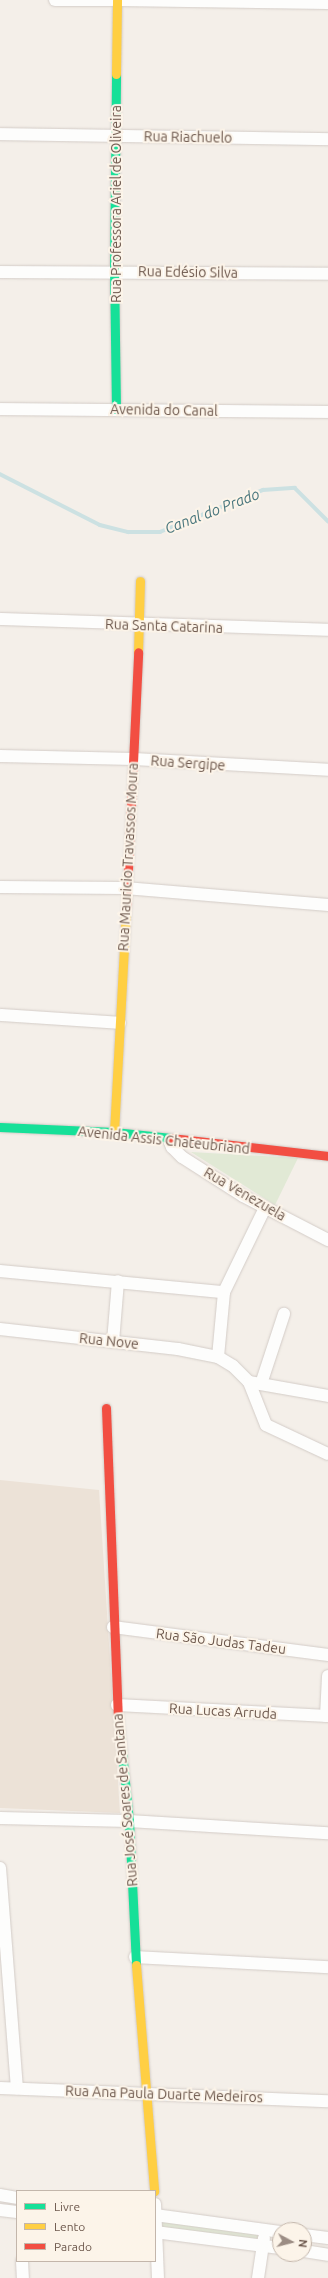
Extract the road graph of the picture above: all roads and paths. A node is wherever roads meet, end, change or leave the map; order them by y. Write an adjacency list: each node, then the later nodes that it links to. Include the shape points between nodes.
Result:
1 (55, 0): 2 (street)
2 (112, 0)
3 (117, 0): 4 (street); 6 (street, Rua Professora Ariel de Oliveira)
4 (328, 3)
5 (0, 134): 6 (street, Rua Riachuelo)
6 (116, 137): 7 (street, Rua Riachuelo); 8 (street, Rua Professora Ariel de Oliveira)
7 (328, 139)
8 (114, 271): 9 (street, Rua Edésio Silva); 10 (street, Rua Edésio Silva); 12 (street, Rua Professora Ariel de Oliveira)
9 (0, 272)
10 (328, 274)
11 (0, 409): 12 (street, Avenida do Canal)
12 (116, 409): 13 (street, Avenida do Canal)
13 (328, 412)
14 (140, 581): 16 (street, Rua Mauricio Travassos Moura)
15 (0, 619): 16 (street, Rua Santa Catarina)
16 (138, 624): 17 (street, Rua Santa Catarina); 19 (street, Rua Mauricio Travassos Moura)
17 (328, 630)
18 (0, 756): 19 (street, Rua Sergipe)
19 (134, 759): 20 (street, Rua Sergipe); 22 (street, Rua Mauricio Travassos Moura)
20 (328, 770)
21 (0, 887): 22 (street)
22 (125, 888): 23 (street); 25 (street, Rua Mauricio Travassos Moura)
23 (328, 905)
24 (0, 1015): 25 (street)
25 (120, 1023): 27 (street, Rua Mauricio Travassos Moura)
26 (0, 1127): 27 (street, Avenida Assis Chateubriand)
27 (114, 1132): 28 (street, Avenida Assis Chateubriand)
28 (169, 1140): 29 (street, Avenida Assis Chateubriand); 30 (street, Rua Venezuela, via 182,1157)
29 (328, 1156)
30 (265, 1208): 31 (street, Rua Venezuela); 34 (street)
31 (328, 1240)
32 (0, 1271): 33 (street)
33 (118, 1281): 34 (street); 37 (street)
34 (224, 1292): 38 (street)
35 (284, 1314): 39 (street)
36 (0, 1329): 37 (street, Rua Nove)
37 (113, 1342): 38 (street, Rua Nove, via 178,1349)
38 (218, 1357): 39 (street)
39 (255, 1383): 40 (street); 42 (street, via 266,1425)
40 (328, 1396)
41 (106, 1408): 43 (street, Rua José Soares de Santana)
42 (328, 1454)
43 (113, 1626): 44 (street, Rua São Judas Tadeu); 46 (street, Rua José Soares de Santana)
44 (328, 1655)
45 (328, 1676): 47 (street)
46 (117, 1705): 47 (street, Rua Lucas Arruda); 49 (street, Rua José Soares de Santana)
47 (327, 1716)
48 (0, 1818): 49 (street)
49 (129, 1822): 50 (street); 52 (street, Rua José Soares de Santana)
50 (328, 1833)
51 (0, 1868): 55 (street)
52 (135, 1957): 53 (street); 56 (street, Rua José Soares de Santana)
53 (328, 1967)
54 (0, 2088): 55 (street, Rua Ana Paula Duarte Medeiros)
55 (17, 2088): 56 (street, Rua Ana Paula Duarte Medeiros)
56 (146, 2092): 57 (street, Rua Ana Paula Duarte Medeiros); 58 (street, Rua José Soares de Santana)
57 (328, 2101)
58 (154, 2190)
59 (0, 2195): 60 (street)
60 (16, 2198)
61 (0, 2210): 63 (street)
62 (156, 2211): 64 (street)
63 (16, 2212)
64 (265, 2230): 65 (street); 69 (street)
65 (272, 2231)
66 (156, 2232): 69 (street); 75 (street)
67 (312, 2236): 68 (street)
68 (328, 2238)
69 (263, 2245): 70 (street); 76 (street)
70 (272, 2247)
71 (312, 2252): 72 (street)
72 (328, 2255)
73 (22, 2262): 74 (street)
74 (23, 2278)
75 (158, 2278)
76 (258, 2278)

